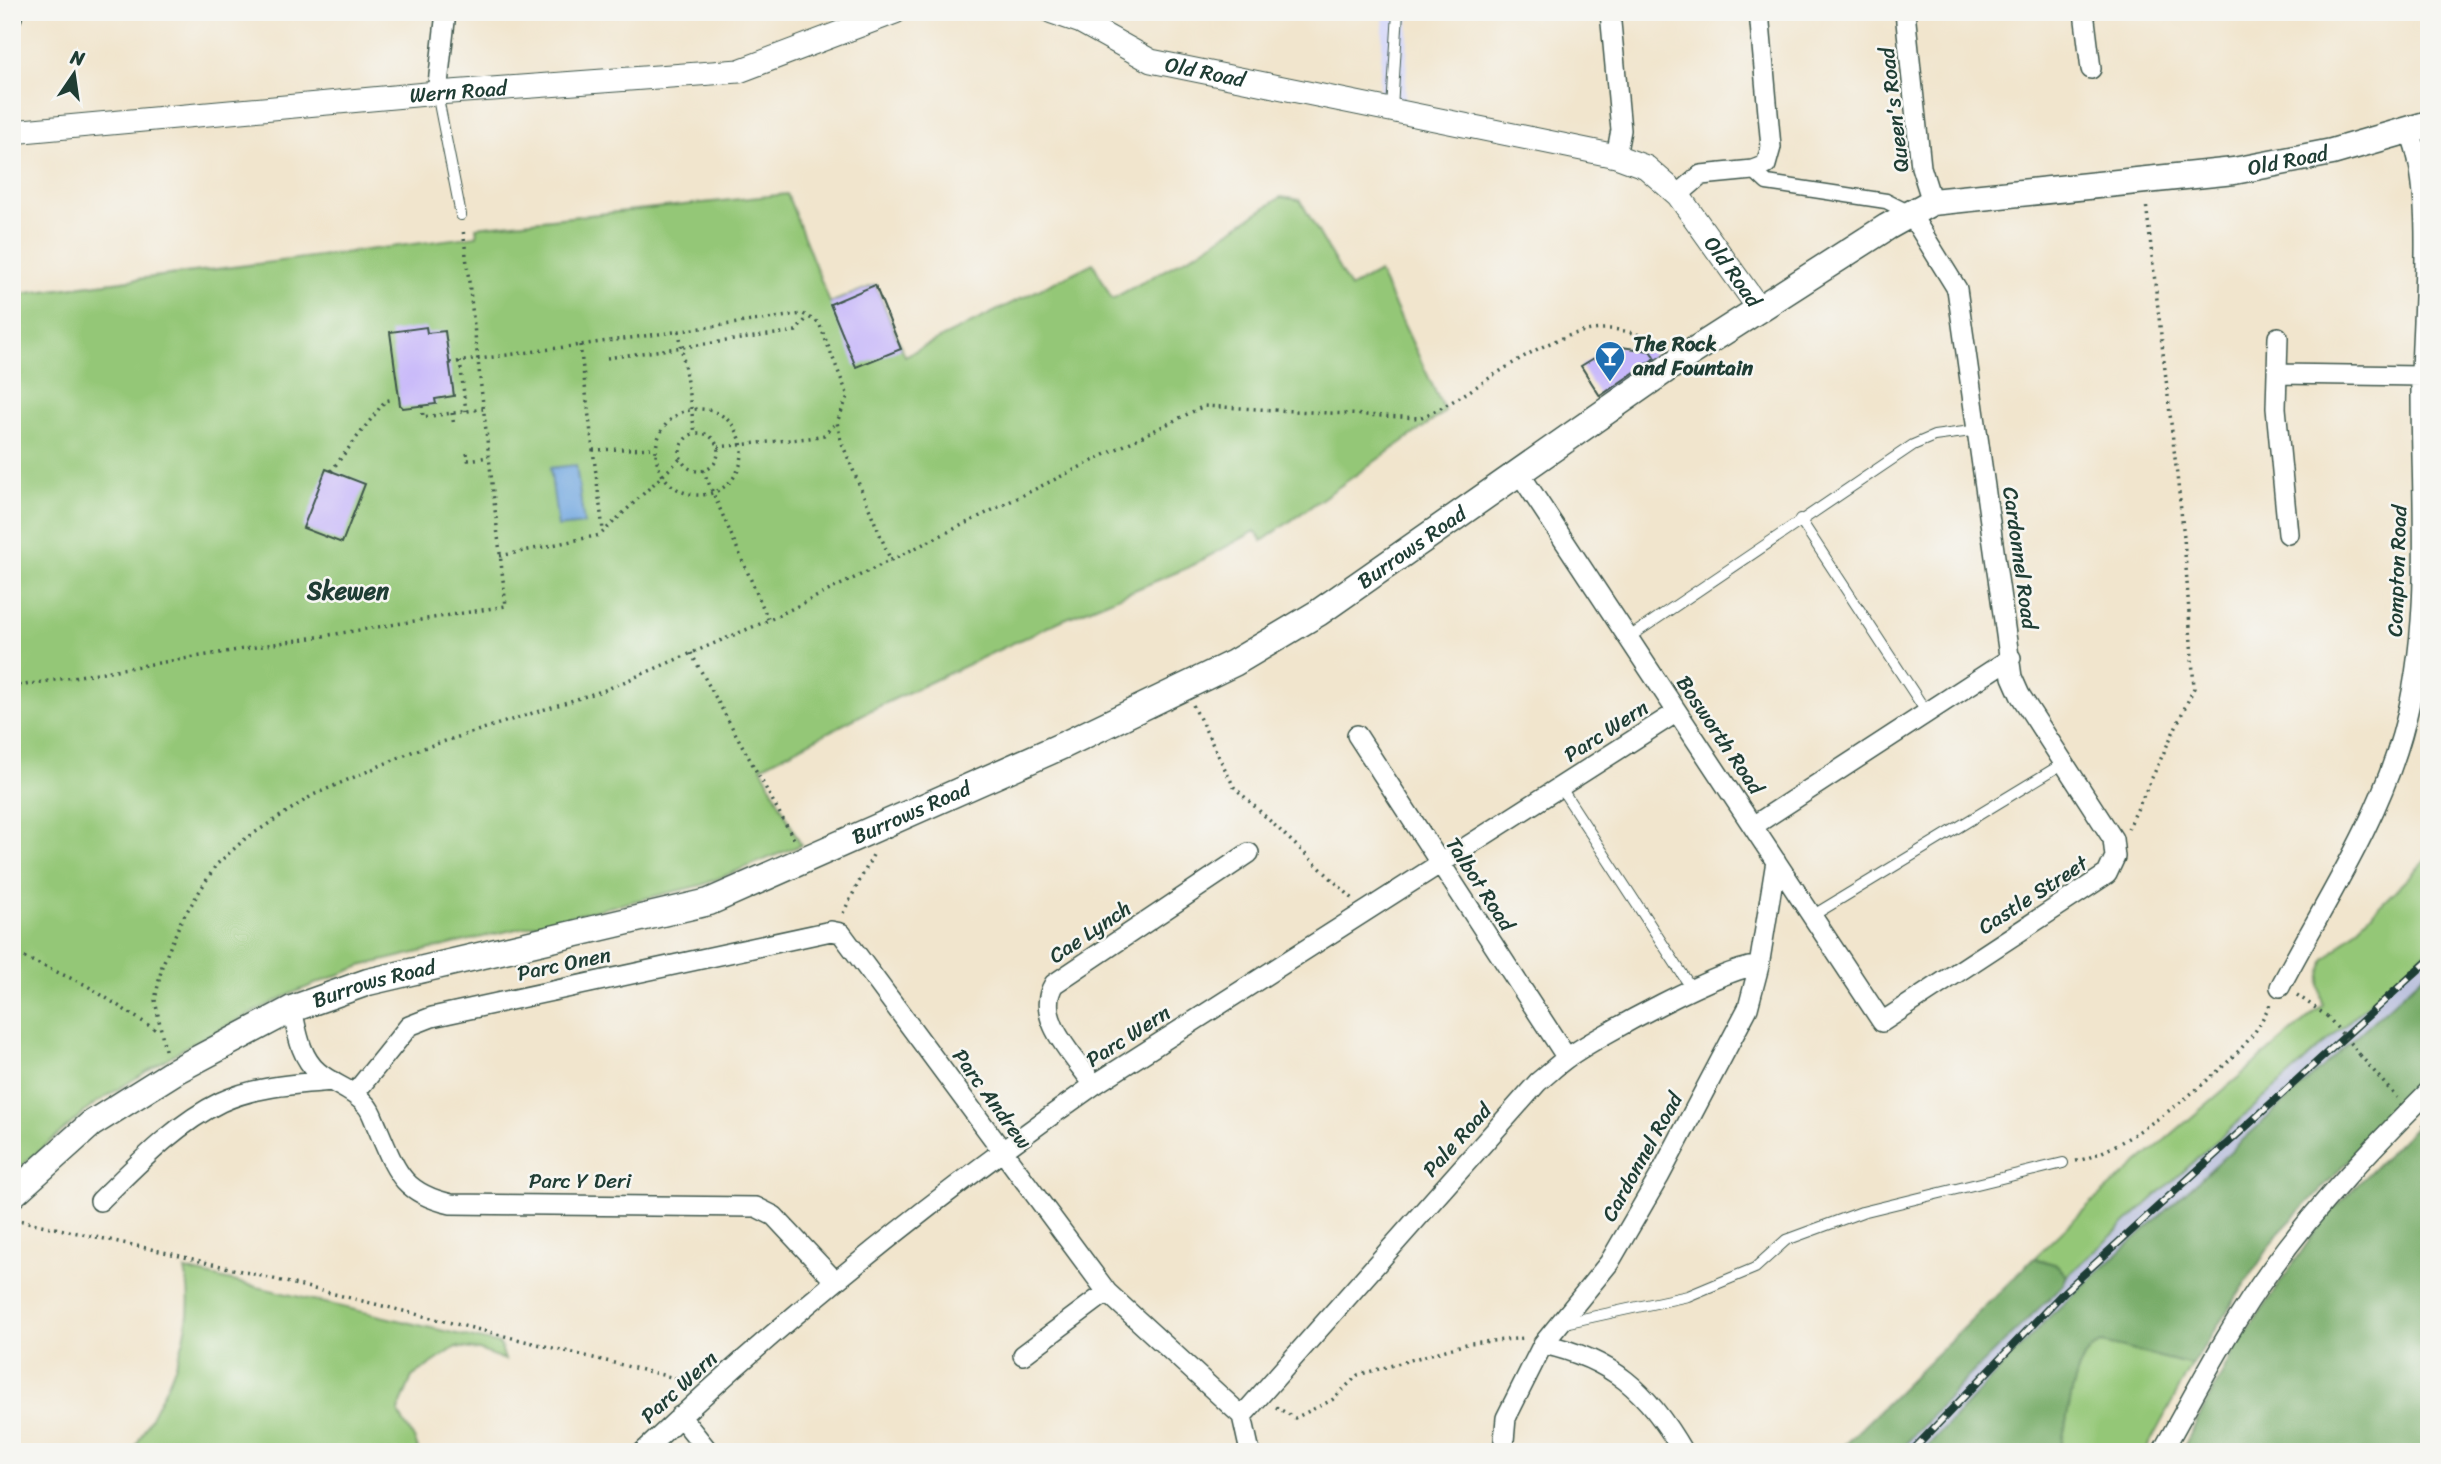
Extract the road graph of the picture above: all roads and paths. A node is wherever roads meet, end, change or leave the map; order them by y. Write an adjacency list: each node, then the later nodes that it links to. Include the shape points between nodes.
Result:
1 (446, 12): 10 (street)
2 (895, 12): 10 (street, Wern Road, via 739,71)
3 (1052, 12): 11 (street, Old Road, via 1082,22 1151,61)
4 (1398, 12): 11 (lane)
5 (1610, 12): 14 (street, via 1621,130)
6 (1759, 12): 15 (street, via 1771,147 1766,165)
7 (1906, 12): 18 (street, Queen's Road)
8 (2084, 12): 9 (street)
9 (2091, 69)
10 (437, 93): 13 (street, Wern Road); 19 (lane)
11 (1392, 110): 14 (street, Old Road)
12 (2419, 127): 16 (main road, Old Road, via 2279,164); 20 (street, Compton Road)
13 (12, 132)
14 (1616, 156): 17 (street, Old Road, via 1646,167)
15 (1754, 170): 17 (street, via 1701,175); 18 (street, via 1768,183)
16 (2143, 180): 18 (main road, Old Road); 77 (path, via 2184,537 2194,688)
17 (1678, 195): 21 (street, Old Road)
18 (1921, 208): 21 (main road, Old Road); 43 (street, Cardonnel Road, via 1957,289)
19 (461, 215): 28 (path)
20 (2426, 247): 33 (street, Compton Road)
21 (1759, 310): 30 (main road, Burrows Road)
22 (808, 317): 23 (path, via 803,314); 26 (path, via 796,331); 40 (path, via 819,323 848,396)
23 (679, 331): 25 (path); 26 (path)
24 (2278, 337): 32 (street)
25 (580, 345): 28 (path); 48 (path)
26 (681, 347): 27 (path); 37 (path)
27 (607, 358)
28 (478, 359): 29 (path); 36 (path)
29 (460, 361): 31 (path); 38 (path)
30 (1678, 361): 55 (main road, Burrows Road); 61 (path, via 1660,341 1609,329 1578,332 1500,370 1443,408 1419,418 1205,407)
31 (450, 363)
32 (2277, 374): 33 (street); 59 (street)
33 (2421, 376): 41 (street, Compton Road)
34 (394, 399): 53 (path, via 385,401)
35 (422, 406): 39 (path, via 423,417)
36 (484, 409): 38 (path); 50 (path)
37 (691, 410): 44 (path); 45 (path, via 718,413 729,421); 47 (path, via 667,423)
38 (466, 411): 39 (path)
39 (452, 413): 42 (path)
40 (837, 422): 45 (path, via 824,435); 61 (path)
41 (2425, 423): 62 (street, Compton Road)
42 (454, 426)
43 (1979, 430): 57 (lane, via 1934,436 1913,445); 66 (street, Cardonnel Road)
44 (695, 433): 46 (path, via 712,437); 51 (path, via 684,439)
45 (742, 444): 46 (path); 56 (path, via 733,478)
46 (718, 447): 52 (path, via 715,462)
47 (656, 448): 48 (path); 54 (path)
48 (593, 450): 58 (path)
49 (467, 453): 50 (path, via 468,460)
50 (489, 457): 60 (path)
51 (681, 458): 52 (path, via 692,470); 54 (path)
52 (703, 470): 56 (path)
53 (331, 471)
54 (663, 474): 56 (path, via 685,492); 58 (path)
55 (1520, 474): 64 (street, Bosworth Road); 68 (main road, Burrows Road, via 1318,613)
56 (713, 492): 63 (path)
57 (1800, 519): 64 (lane); 70 (lane)
58 (603, 532): 60 (path)
59 (2288, 534)
60 (500, 556): 67 (path, via 506,606)
61 (891, 561): 63 (path)
62 (2426, 581): 86 (street, Compton Road, via 2415,671 2393,765)
63 (769, 620): 65 (path)
64 (1628, 638): 69 (street, Bosworth Road)
65 (691, 653): 78 (path); 90 (path, via 606,690 371,767 313,795 245,839 216,865 181,921 162,966 155,1000)
66 (2011, 658): 70 (street, Cardonnel Road); 72 (street, Castle Street, via 2012,677 2020,695)
67 (12, 687)
68 (1184, 687): 74 (main road, Burrows Road); 81 (path, via 1234,788)
69 (1677, 712): 73 (street, Parc Wern); 75 (street, Bosworth Road)
70 (1927, 713): 75 (street, Cardonnel Road)
71 (1357, 735): 80 (street, Talbot Road)
72 (2064, 763): 77 (street, Castle Street, via 2113,839); 82 (lane)
73 (1561, 788): 80 (street, Parc Wern); 87 (lane)
74 (894, 822): 78 (main road, Burrows Road); 83 (path, via 844,908)
75 (1753, 826): 79 (street, Bosworth Road)
76 (1249, 853): 94 (street, Cae Lynch, via 1054,984 1046,996 1048,1017)
77 (2115, 857): 89 (street, Castle Street, via 2107,874)
78 (806, 861): 88 (main road, Burrows Road, via 709,902 368,982)
79 (1776, 861): 82 (street, Bosworth Road); 85 (street, Cardonnel Road)
80 (1438, 863): 81 (street, Parc Wern); 91 (street, Talbot Road)
81 (1364, 910): 94 (street, Parc Wern)
82 (1812, 916): 89 (street, Bosworth Road)
83 (841, 933): 96 (street, Parc Onen, via 831,930 432,1017 409,1026); 98 (street, Parc Andrew)
84 (12, 952): 90 (path, via 86,985)
85 (1759, 966): 87 (street, Pale Road, via 1749,965); 105 (street, Cardonnel Road, via 1748,1008 1658,1177 1609,1263)
86 (2280, 987): 97 (path, bridge, via 2327,1016); 99 (path, via 2252,1037 2227,1064 2138,1134 2090,1158)
87 (1692, 989): 91 (street, Pale Road)
88 (292, 1009): 92 (main road, Burrows Road); 93 (street, via 301,1049 317,1072)
89 (1882, 1021)
90 (159, 1032): 92 (path)
91 (1567, 1058): 109 (street, Pale Road, via 1538,1082)
92 (177, 1070): 100 (main road, Burrows Road, via 91,1124)
93 (332, 1080): 96 (street); 101 (street, via 275,1086 221,1102 174,1133)
94 (1094, 1085): 98 (street, Parc Wern)
95 (2429, 1091): 97 (street)
96 (355, 1093): 103 (street, Parc Y Deri, via 369,1107 396,1172 429,1199 451,1204 756,1207 774,1216)
97 (2408, 1112): 117 (street, via 2328,1198 2272,1268 2217,1352)
98 (1002, 1150): 103 (street, Parc Wern); 104 (street, Parc Andrew)
99 (2063, 1163): 105 (lane, via 1851,1216 1786,1240 1755,1268 1688,1296)
100 (12, 1195)
101 (100, 1201)
102 (12, 1219): 108 (path)
103 (834, 1280): 108 (street, Parc Wern)
104 (1107, 1292): 107 (street); 111 (street)
105 (1557, 1325): 106 (street, Cardonnel Road)
106 (1543, 1344): 109 (path, via 1531,1338 1470,1343 1358,1375 1332,1401 1295,1418); 115 (street, Cardonnel Road, via 1506,1418); 116 (street, via 1593,1358 1627,1380 1668,1425)
107 (1023, 1355)
108 (710, 1387): 110 (street, Parc Wern)
109 (1259, 1397): 111 (street, Pale Road)
110 (680, 1416): 112 (street, Parc Wern); 113 (street)
111 (1242, 1416): 114 (street)
112 (643, 1452)
113 (709, 1452)
114 (1250, 1452)
115 (1503, 1452)
116 (1683, 1452)
117 (2162, 1452)

